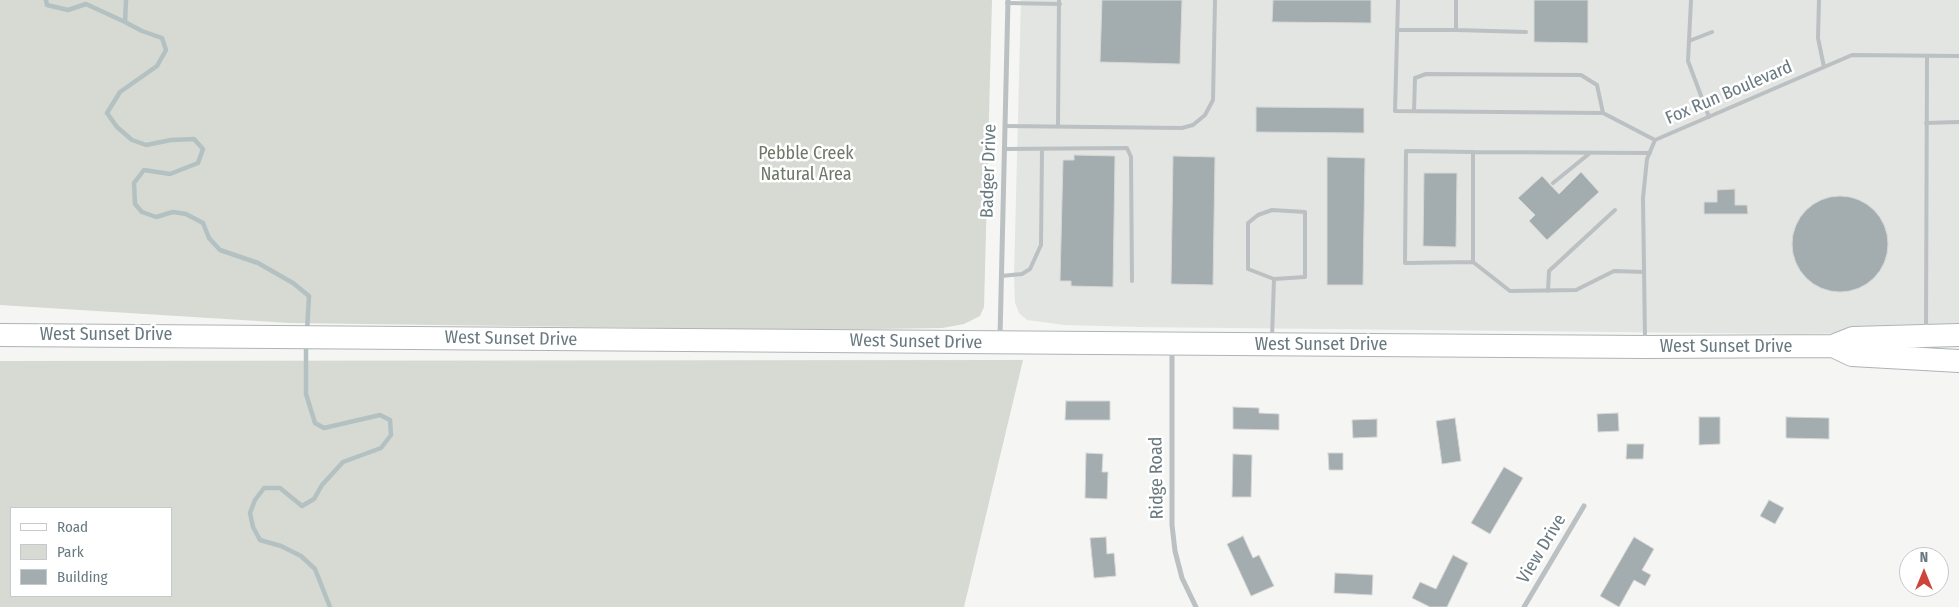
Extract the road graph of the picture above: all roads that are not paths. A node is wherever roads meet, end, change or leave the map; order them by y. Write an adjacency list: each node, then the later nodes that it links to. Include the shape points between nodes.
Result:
1 (1215, 0): 22 (lane, via 1213,100 1200,121 1182,128)
2 (1398, 0): 8 (lane)
3 (1456, 0): 9 (lane)
4 (1691, 0): 12 (lane)
5 (1819, 0): 15 (lane, via 1818,38)
6 (1007, 2): 7 (lane); 21 (street, Badger Drive)
7 (1059, 2): 22 (lane)
8 (1397, 30): 9 (lane); 16 (lane, via 1395,111)
9 (1456, 30): 10 (lane)
10 (1526, 32)
11 (1712, 32): 12 (lane)
12 (1689, 41): 18 (lane, via 1688,61)
13 (1926, 56): 14 (lane, Fox Run Boulevard); 15 (lane, Fox Run Boulevard, via 1852,55); 20 (lane)
14 (1959, 56)
15 (1824, 67): 18 (lane, Fox Run Boulevard)
16 (1414, 111): 17 (lane); 17 (lane, via 1415,78 1426,74 1581,75 1598,85)
17 (1603, 113): 23 (lane)
18 (1709, 117): 23 (lane, Fox Run Boulevard)
19 (1959, 122): 20 (lane)
20 (1926, 123): 38 (lane)
21 (1004, 126): 22 (lane); 24 (street, Badger Drive)
22 (1058, 126)
23 (1655, 140): 28 (lane, Fox Run Boulevard)
24 (1004, 149): 25 (lane); 33 (street, Badger Drive)
25 (1042, 149): 33 (lane, via 1041,245 1030,269 1022,274); 35 (lane, via 1111,147 1130,151)
26 (1473, 152): 27 (lane); 31 (lane); 31 (lane, via 1406,151 1405,263)
27 (1590, 153): 28 (lane); 29 (lane)
28 (1650, 153): 32 (lane, Fox Run Boulevard, via 1644,178)
29 (1553, 183)
30 (1615, 210): 36 (lane, via 1549,270)
31 (1473, 262): 36 (lane, via 1510,291)
32 (1644, 272): 36 (lane, via 1614,271 1576,290); 44 (lane, Fox Run Boulevard)
33 (1001, 276): 40 (street, Badger Drive)
34 (1274, 279): 34 (lane, via 1248,269 1248,223 1258,214 1272,210 1305,212 1305,277); 42 (lane)
35 (1132, 281)
36 (1548, 292)
37 (0, 335): 40 (main road, West Sunset Drive)
38 (1926, 335): 39 (main road, West Sunset Drive); 43 (main road, West Sunset Drive, via 1854,338)
39 (1959, 335)
40 (1000, 343): 41 (main road, West Sunset Drive)
41 (1172, 344): 42 (main road, West Sunset Drive); 47 (street, Ridge Road, via 1172,525 1182,578)
42 (1272, 345): 44 (main road, West Sunset Drive)
43 (1833, 346): 44 (main road, West Sunset Drive); 45 (main road, West Sunset Drive, via 1852,355)
44 (1645, 347)
45 (1959, 361)
46 (1584, 506): 48 (street, View Drive)
47 (1196, 607)
48 (1524, 607)

